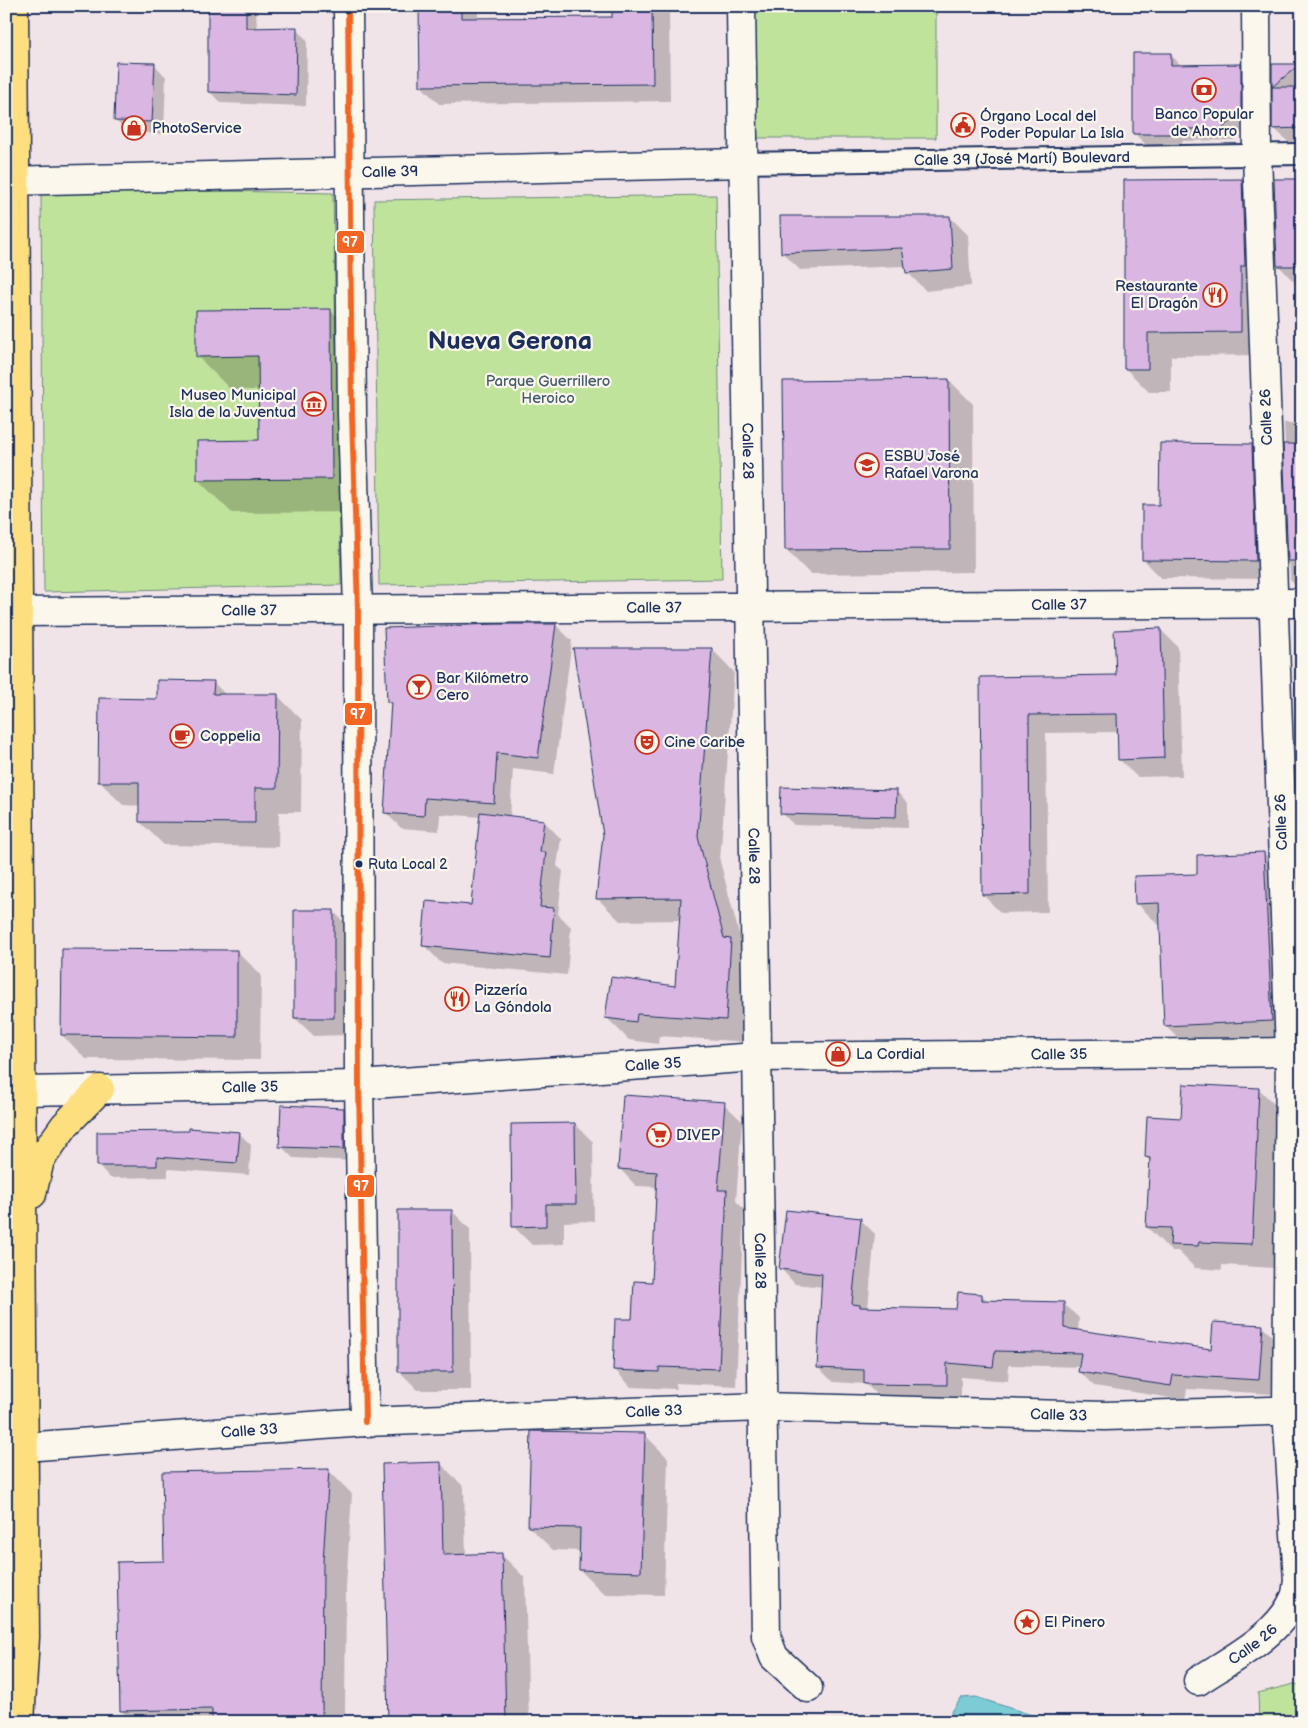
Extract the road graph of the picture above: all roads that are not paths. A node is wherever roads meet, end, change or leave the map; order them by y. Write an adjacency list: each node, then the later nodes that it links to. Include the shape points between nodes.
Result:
1 (14, 6): 9 (main road)
2 (348, 6): 8 (street)
3 (741, 6): 7 (street, Calle 28)
4 (1256, 6): 6 (street, Calle 26)
5 (1302, 154): 6 (street, Calle 39 (José Martí) Boulevard)
6 (1257, 155): 7 (street, Calle 39 (José Martí) Boulevard); 10 (street, Calle 26)
7 (742, 163): 8 (street, Calle 39); 12 (street, Calle 28)
8 (350, 173): 9 (street, Calle 39); 13 (street)
9 (11, 181): 14 (main road)
10 (1272, 603): 11 (street, Calle 37); 12 (street, Calle 37); 15 (street, Calle 26)
11 (1302, 603)
12 (750, 607): 13 (street, Calle 37); 16 (street, Calle 28)
13 (358, 610): 14 (street, Calle 37); 17 (street)
14 (12, 613): 19 (main road)
15 (1296, 1052): 16 (street, Calle 35); 22 (street, Calle 26)
16 (757, 1056): 17 (street, Calle 35); 21 (street, Calle 28)
17 (359, 1085): 18 (street, Calle 35); 23 (street)
18 (100, 1089): 19 (street, Calle 35); 20 (main road, via 65,1125 40,1160)
19 (14, 1091): 20 (main road)
20 (23, 1237): 24 (main road)
21 (762, 1407): 22 (street, Calle 33, via 1105,1416); 23 (street, Calle 33); 27 (street, Calle 28, via 766,1636 774,1657)
22 (1294, 1410): 25 (street, Calle 26, via 1298,1580)
23 (365, 1422): 24 (street, Calle 33)
24 (15, 1447): 28 (main road, via 25,1637)
25 (1291, 1627): 26 (street, Calle 26, via 1260,1640)
26 (1198, 1681)
27 (808, 1688)
28 (20, 1722)

